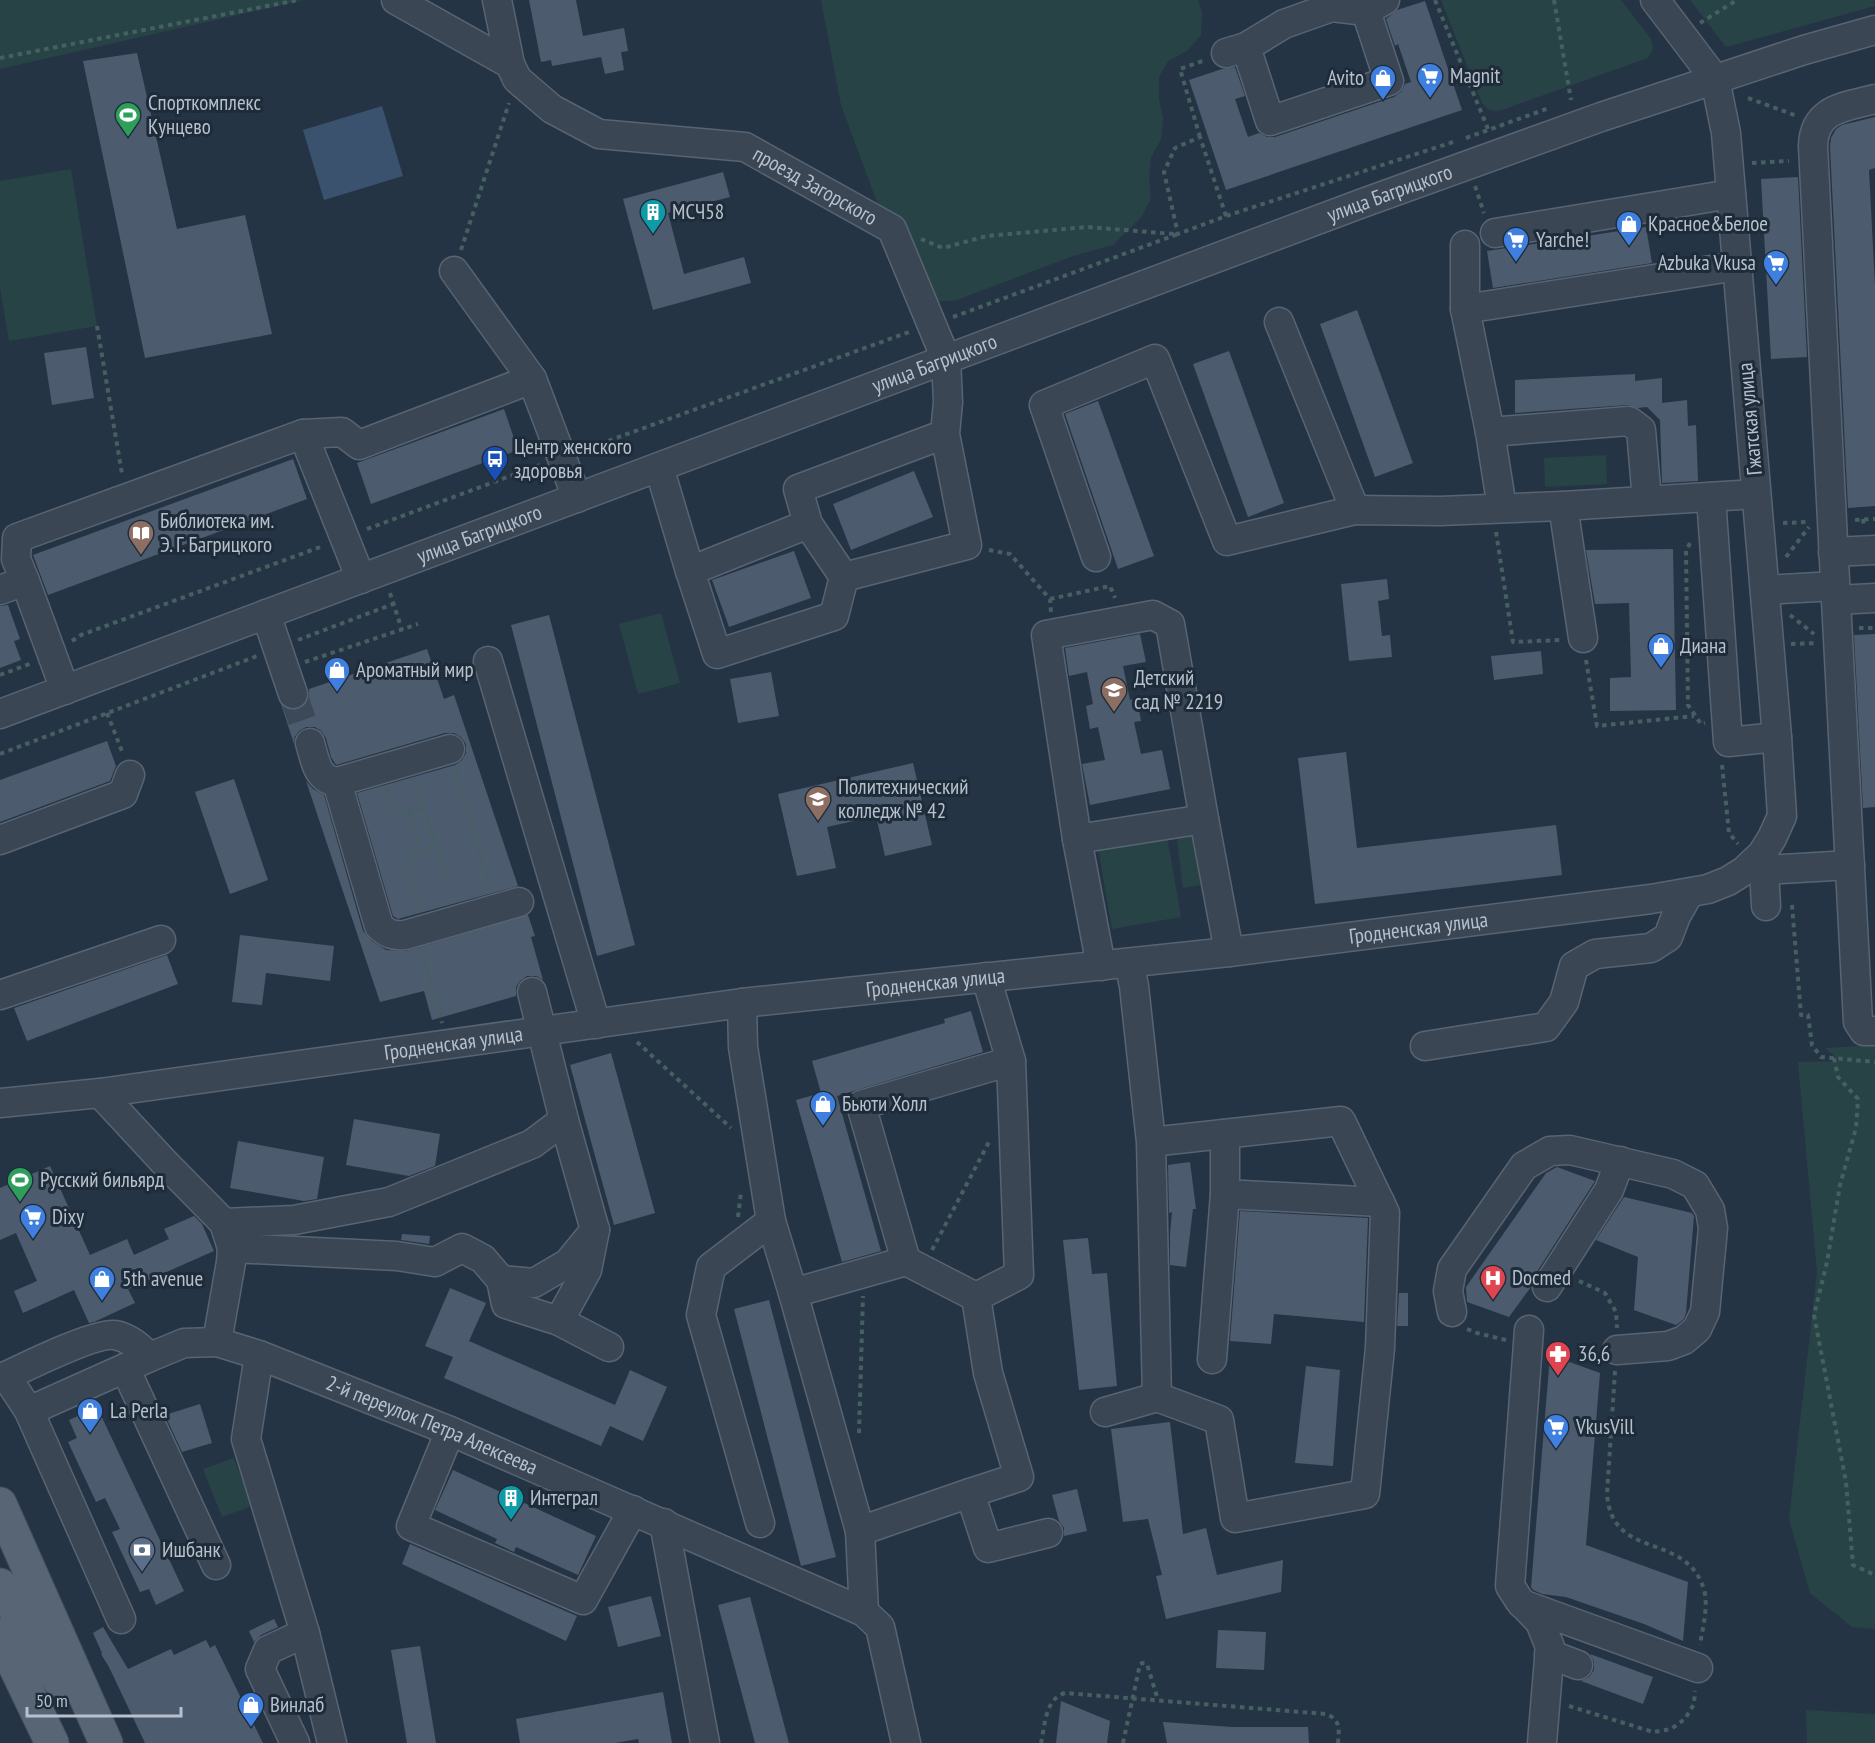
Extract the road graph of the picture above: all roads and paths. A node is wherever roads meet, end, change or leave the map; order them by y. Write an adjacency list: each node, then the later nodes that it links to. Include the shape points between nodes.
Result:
1 (298, 0): 12 (path)
2 (396, 0): 13 (street, проезд Загорского)
3 (497, 0): 13 (street)
4 (1435, 0): 20 (path)
5 (1554, 0): 17 (path, via 1571,100)
6 (1655, 0): 10 (street, Гжатская улица)
7 (1737, 0): 10 (path)
8 (1375, 5): 11 (street, via 1332,7 1284,24); 11 (street, via 1389,81 1270,121)
9 (1875, 30): 14 (street, улица Багрицкого)
10 (1681, 35): 14 (street, Гжатская улица)
11 (1236, 50): 21 (path, via 1180,69)
12 (0, 58)
13 (514, 72): 26 (street, проезд Загорского, via 552,109 599,134 745,147); 31 (path)
14 (1715, 79): 24 (street, Гжатская улица, via 1726,133); 36 (street, улица Багрицкого, via 1360,204)
15 (1748, 98): 19 (path)
16 (1875, 99): 19 (street, via 1836,110)
17 (1561, 103)
18 (1551, 107): 20 (path)
19 (1817, 124): 22 (street)
20 (1488, 129): 25 (path)
21 (1200, 137): 25 (path); 28 (path, via 1175,148 1164,172)
22 (1813, 160): 23 (path); 57 (street)
23 (1751, 163)
24 (1731, 194): 27 (street); 30 (street, Гжатская улица)
25 (1226, 216): 28 (path)
26 (891, 229): 28 (path, via 943,248 987,236 1087,227); 34 (street, проезд Загорского)
27 (1495, 233)
28 (1178, 234): 34 (path)
29 (1465, 245): 32 (street)
30 (1737, 266): 32 (street); 43 (street, Гжатская улица)
31 (454, 271): 37 (street)
32 (1466, 309): 38 (street)
33 (1279, 322): 50 (street)
34 (931, 325): 36 (street, проезд Загорского); 41 (path)
35 (97, 326): 46 (path)
36 (945, 359): 40 (street, проезд Загорского); 42 (street, улица Багрицкого)
37 (532, 379): 39 (street, via 359,445 342,432); 41 (street)
38 (1490, 432): 47 (street, via 1629,422 1641,430); 49 (street)
39 (303, 434): 46 (street); 53 (street)
40 (945, 434): 52 (street, via 798,489); 55 (street, проезд Загорского)
41 (562, 457): 45 (street); 53 (path)
42 (659, 467): 45 (street, улица Багрицкого); 60 (street)
43 (1756, 494): 44 (street); 64 (street, Гжатская улица)
44 (1711, 496): 47 (street); 85 (street)
45 (577, 498): 61 (street, улица Багрицкого)
46 (126, 499): 63 (street, via 17,538)
47 (1647, 500): 48 (street)
48 (1563, 506): 49 (street); 75 (street)
49 (1497, 508): 50 (street); 75 (path, via 1513,642)
50 (1354, 510): 58 (street, via 1227,542 1155,359 1044,405)
51 (1813, 522): 59 (path)
52 (808, 524): 60 (street); 62 (street)
53 (344, 538): 61 (street); 77 (path, via 81,635)
54 (1691, 540): 84 (path, via 1686,551 1688,705)
55 (967, 545): 62 (street); 67 (path, via 1010,554)
56 (1875, 550): 57 (street)
57 (1833, 552): 65 (street)
58 (1096, 557)
59 (1783, 562)
60 (690, 572): 62 (street, via 717,654 834,616)
61 (372, 575): 68 (path); 69 (street, улица Багрицкого)
62 (844, 577)
63 (12, 585): 77 (street)
64 (1765, 590): 65 (street); 86 (street, Гжатская улица)
65 (1836, 593): 66 (street); 103 (street)
66 (1875, 598)
67 (1050, 599): 71 (path, via 1110,586); 74 (path)
68 (393, 604): 73 (path); 79 (path)
69 (266, 614): 79 (street); 81 (street, улица Багрицкого)
70 (1788, 614): 76 (path, via 1824,642)
71 (1119, 622): 74 (street); 97 (street, via 1153,615 1170,624)
72 (418, 624): 73 (path)
73 (402, 630): 79 (path)
74 (1056, 633): 98 (street, via 1046,635)
75 (1583, 638): 84 (path, via 1598,726)
76 (1781, 645)
77 (52, 655): 80 (path); 81 (street)
78 (488, 661): 118 (street)
79 (285, 670): 82 (path)
80 (0, 675)
81 (65, 690): 83 (street, улица Багрицкого)
82 (107, 713): 89 (path); 93 (path)
83 (0, 714)
84 (1694, 716): 85 (path, via 1701,724)
85 (1726, 720): 86 (street, via 1728,742)
86 (1777, 737): 102 (street, Гжатская улица, via 1782,816)
87 (310, 743): 94 (street, via 321,775)
88 (450, 749): 91 (street); 105 (path)
89 (0, 754)
90 (1721, 755): 102 (path, via 1729,833)
91 (411, 760): 92 (street); 95 (path)
92 (380, 769): 94 (street); 96 (path, via 389,803 399,812)
93 (130, 775): 99 (street, via 123,794)
94 (337, 782): 108 (street, via 379,926 394,936)
95 (425, 808): 96 (path); 100 (path)
96 (410, 812): 101 (path)
97 (1204, 819): 98 (street); 110 (street)
98 (1077, 839): 111 (street)
99 (0, 840)
100 (435, 845): 101 (path); 107 (path)
101 (421, 850): 108 (path, via 411,856 408,867)
102 (1760, 862): 103 (street); 104 (street, Гродненская улица, via 1728,881); 106 (street)
103 (1850, 865): 120 (street, via 1858,1022 1864,1031)
104 (1689, 893): 110 (street, Гродненская улица); 121 (street, via 1668,937 1651,948 1595,954 1574,966 1564,1002 1546,1027)
105 (508, 905): 107 (street)
106 (1779, 906): 122 (path, via 1801,1015 1808,1015 1812,1045 1821,1057)
107 (457, 920): 108 (street)
108 (426, 929)
109 (161, 940): 115 (street)
110 (1229, 952): 111 (street, Гродненская улица)
111 (1115, 965): 113 (street, Гродненская улица); 131 (street, via 1134,986)
112 (427, 970): 117 (path)
113 (986, 977): 116 (street, Гродненская улица); 123 (street)
114 (532, 992): 119 (street)
115 (0, 995)
116 (741, 1003): 118 (street, Гродненская улица); 136 (street, via 743,1047)
117 (441, 1018)
118 (605, 1023): 119 (street, Гродненская улица); 129 (path, via 730,1127)
119 (542, 1031): 125 (street, Гродненская улица); 127 (street)
120 (1875, 1031)
121 (1425, 1046)
122 (1834, 1058): 124 (path); 170 (path, via 1838,1077 1858,1099 1857,1118 1815,1315 1846,1482 1853,1565)
123 (1011, 1061): 140 (street, via 861,1105); 145 (street, via 1019,1275)
124 (1875, 1062)
125 (100, 1093): 126 (street, Гродненская улица); 138 (street)
126 (2, 1098)
127 (564, 1120): 137 (street); 138 (street, via 532,1144 389,1202)
128 (1225, 1134): 131 (street); 134 (street); 135 (street, via 1341,1121)
129 (735, 1136)
130 (991, 1137): 140 (path)
131 (1151, 1142): 157 (street)
132 (1620, 1161): 143 (street, via 1609,1190); 146 (street, via 1570,1150 1550,1151 1524,1166 1452,1269 1448,1291); 151 (street, via 1673,1173 1695,1185 1710,1210 1713,1228 1705,1312 1697,1329 1668,1346)
133 (741, 1190): 139 (path)
134 (1225, 1194): 135 (street); 154 (street)
135 (1380, 1202): 157 (street, via 1385,1213 1380,1348 1365,1494 1235,1518 1219,1420)
136 (771, 1221): 139 (street); 144 (street)
137 (595, 1230): 142 (street, via 568,1263 534,1283); 147 (street, via 587,1270)
138 (228, 1235): 142 (street, via 435,1262 462,1248 483,1259); 149 (street, via 231,1262)
139 (735, 1249): 166 (street, via 711,1267 701,1315)
140 (914, 1266): 141 (street); 145 (street)
141 (863, 1273): 144 (street); 161 (path)
142 (501, 1280): 147 (street, via 506,1304)
143 (1547, 1287): 151 (path, via 1558,1282 1582,1281 1605,1293 1616,1312)
144 (793, 1293): 167 (street)
145 (976, 1297): 162 (street, via 988,1373 1019,1477)
146 (1452, 1312): 153 (path, via 1463,1327 1510,1342)
147 (559, 1321): 150 (street)
148 (1529, 1330): 153 (street)
149 (217, 1342): 152 (street, 2-й переулок Петра Алексеева); 155 (street, 2-й переулок Петра Алексеева, via 184,1343)
150 (609, 1347)
151 (1617, 1350): 179 (path, via 1608,1510 1617,1527 1631,1538 1669,1551 1690,1565 1703,1585 1705,1602)
152 (258, 1355): 160 (street, 2-й переулок Петра Алексеева); 175 (street, via 246,1439)
153 (1527, 1358): 172 (street, via 1510,1586)
154 (1212, 1359)
155 (138, 1363): 156 (street, via 129,1339 112,1334 77,1344); 158 (street, 2-й переулок Петра Алексеева); 169 (street)
156 (3, 1377): 158 (street)
157 (1157, 1397): 159 (street)
158 (29, 1411): 174 (street)
159 (1106, 1412)
160 (450, 1431): 164 (street, 2-й переулок Петра Алексеева); 164 (street, via 411,1526 422,1531 583,1600)
161 (859, 1436)
162 (970, 1492): 167 (street); 168 (street, via 988,1548)
163 (0, 1504): 185 (main road)
164 (633, 1510): 165 (street, 2-й переулок Петра Алексеева)
165 (664, 1523): 173 (street, 2-й переулок Петра Алексеева); 188 (street)
166 (760, 1523)
167 (860, 1531): 173 (street)
168 (1048, 1533)
169 (216, 1565)
170 (1875, 1575)
171 (0, 1585): 184 (main road)
172 (1522, 1604): 177 (street, via 1540,1622); 179 (street)
173 (864, 1612): 189 (street, 2-й переулок Петра Алексеева, via 880,1628)
174 (121, 1619)
175 (306, 1633): 186 (street, via 268,1650 260,1670); 187 (street)
176 (0, 1635): 183 (main road)
177 (1549, 1654): 178 (street); 181 (street)
178 (1578, 1665)
179 (1698, 1668): 181 (path, via 1694,1704 1671,1729 1653,1732)
180 (1132, 1698): 182 (path); 182 (path, via 1140,1664 1144,1663); 190 (path, via 1065,1692 1058,1695 1051,1702); 191 (path)
181 (1546, 1698): 193 (street)
182 (1158, 1700): 192 (path, via 1326,1714 1338,1722)
183 (52, 1743)
184 (98, 1743)
185 (106, 1743)
186 (295, 1743)
187 (332, 1743)
188 (705, 1743)
189 (906, 1743)
190 (1041, 1743)
191 (1123, 1743)
192 (1338, 1743)
193 (1542, 1743)

